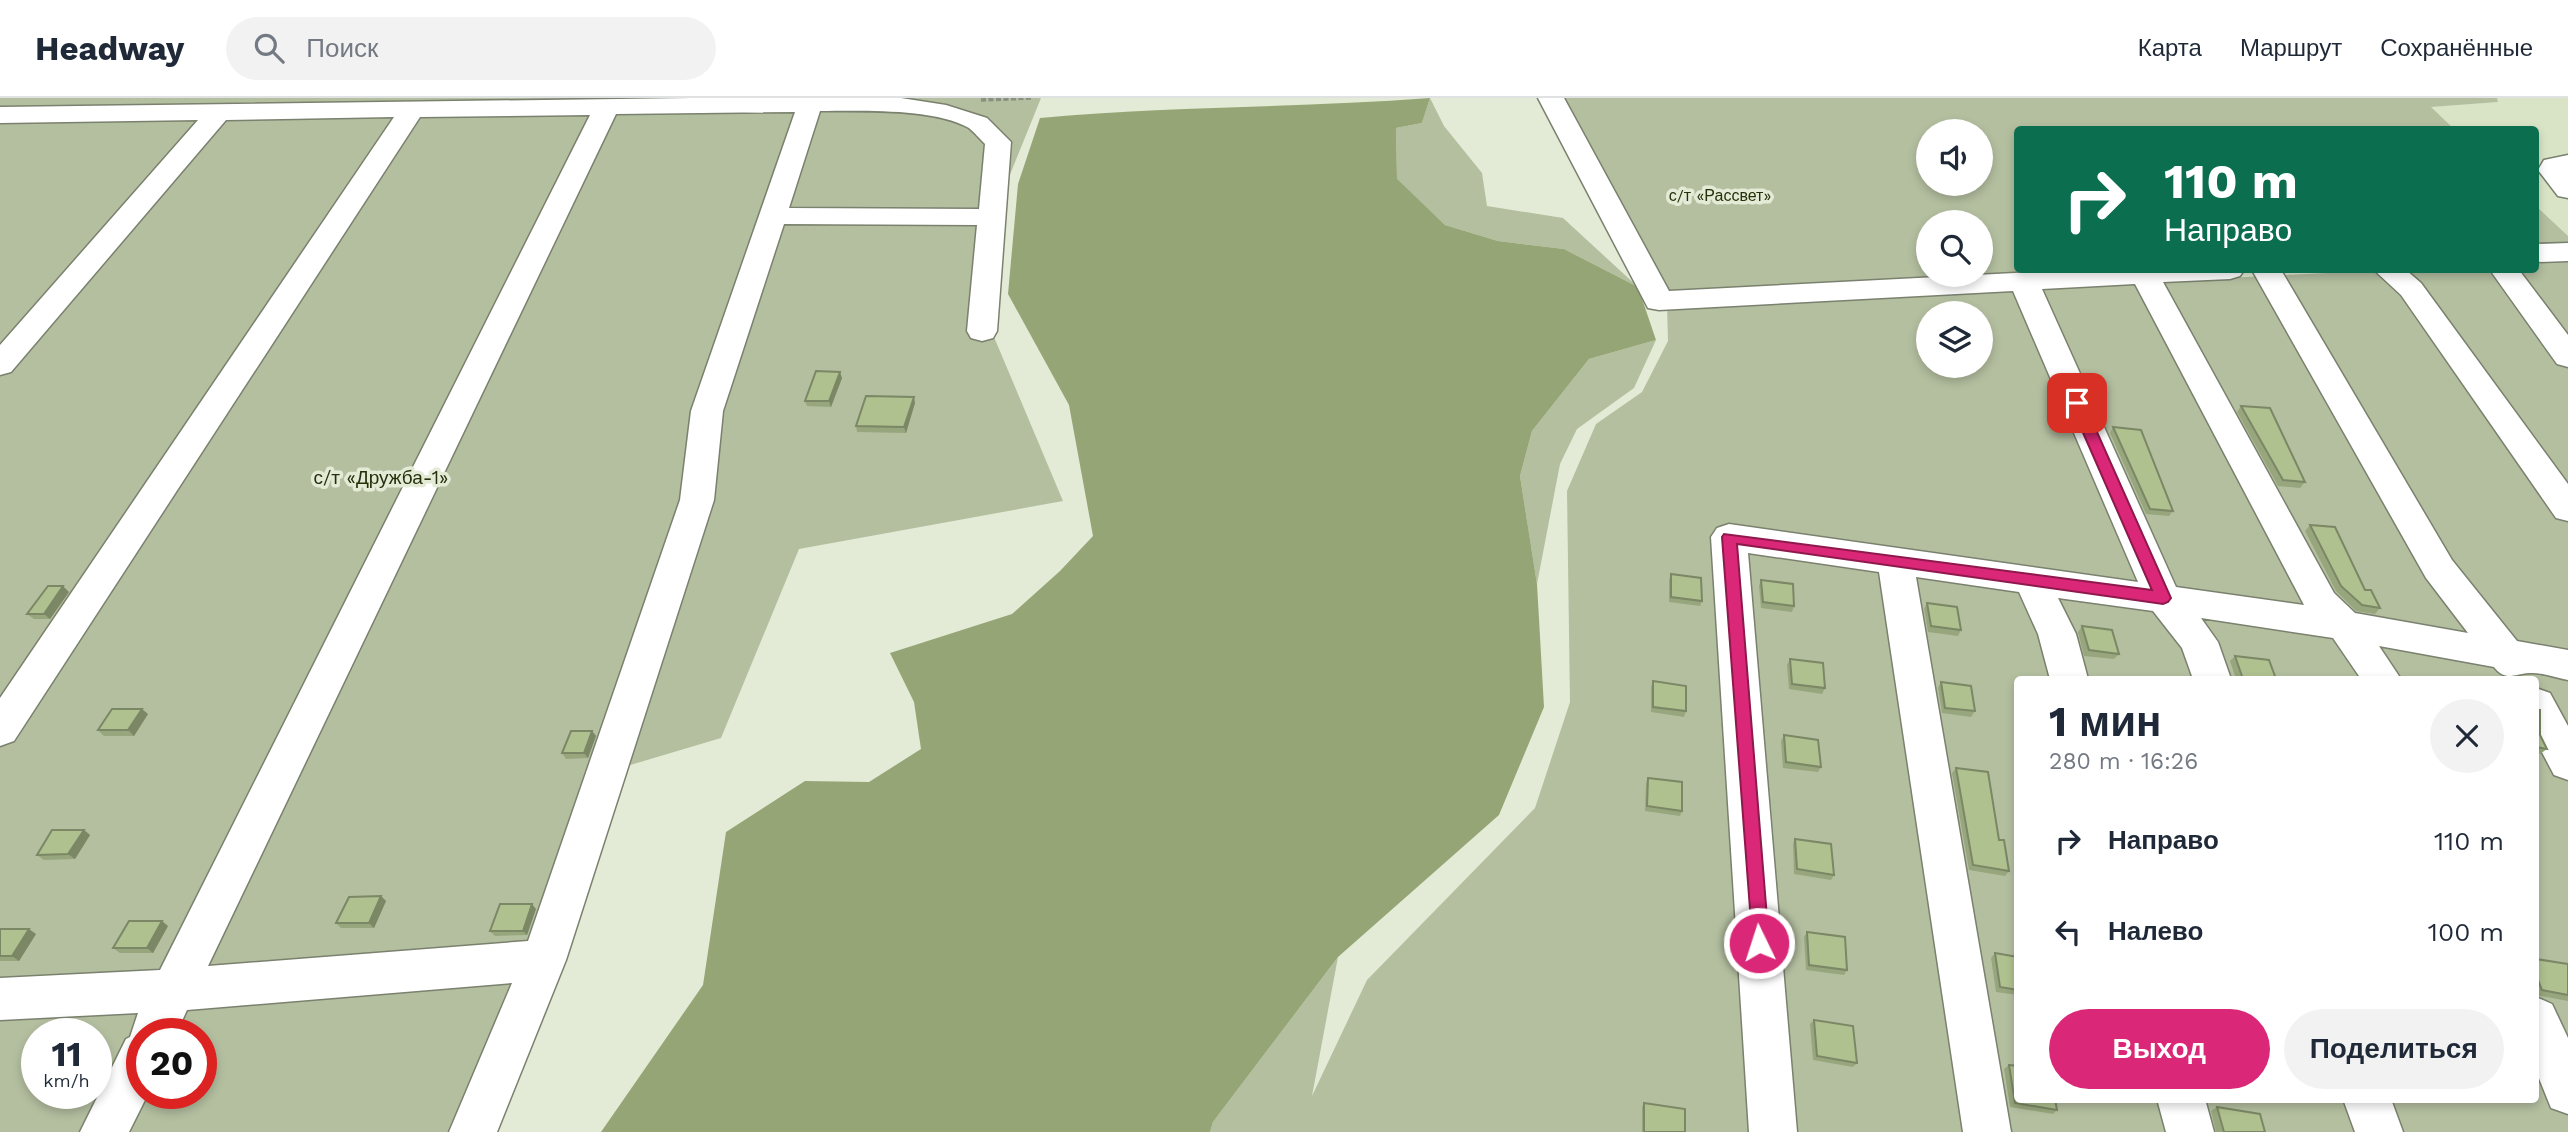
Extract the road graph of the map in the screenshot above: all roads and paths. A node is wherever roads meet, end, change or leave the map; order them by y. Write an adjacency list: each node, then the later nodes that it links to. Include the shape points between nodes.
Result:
1 (1551, 98): 18 (lane, via 1659,301)
2 (810, 104): 3 (lane); 9 (lane); 10 (lane, via 885,103 978,123 998,142)
3 (607, 107): 4 (lane); 36 (lane)
4 (412, 110): 5 (lane); 33 (lane)
5 (219, 112): 6 (lane); 21 (lane)
6 (6, 121)
7 (2568, 163): 8 (lane, via 2551,170)
8 (2568, 190)
9 (772, 216): 10 (lane); 35 (lane, via 707,411 697,500)
10 (991, 217): 19 (lane)
11 (2568, 252): 12 (lane)
12 (2539, 253)
13 (2166, 273): 17 (lane)
14 (2269, 273): 28 (lane, via 2439,569)
15 (2392, 273): 22 (lane, via 2411,289)
16 (2506, 273): 20 (lane)
17 (2144, 274): 18 (lane); 26 (lane, via 2321,603)
18 (2024, 281): 25 (lane)
19 (982, 331)
20 (2568, 357)
21 (0, 365)
22 (2568, 509)
23 (1895, 561): 24 (lane); 46 (lane, via 1729,537); 47 (lane)
24 (2031, 579): 25 (lane); 29 (lane, via 2057,634)
25 (2163, 598): 26 (lane); 30 (lane, via 2199,642)
26 (2344, 625): 28 (lane); 31 (lane)
27 (2568, 664): 28 (lane)
28 (2515, 666)
29 (2068, 676)
30 (2211, 676)
31 (2380, 676)
32 (2539, 710): 34 (lane)
33 (0, 730)
34 (2568, 763)
35 (544, 960): 36 (lane); 45 (lane)
36 (174, 989): 37 (lane); 38 (lane)
37 (0, 999)
38 (160, 1018)
39 (2539, 1027): 41 (lane)
40 (126, 1087): 44 (lane)
41 (2568, 1091)
42 (2182, 1103): 48 (lane)
43 (2368, 1103): 49 (lane)
44 (104, 1132)
45 (473, 1132)
46 (1773, 1132)
47 (1987, 1132)
48 (2190, 1132)
49 (2379, 1132)

